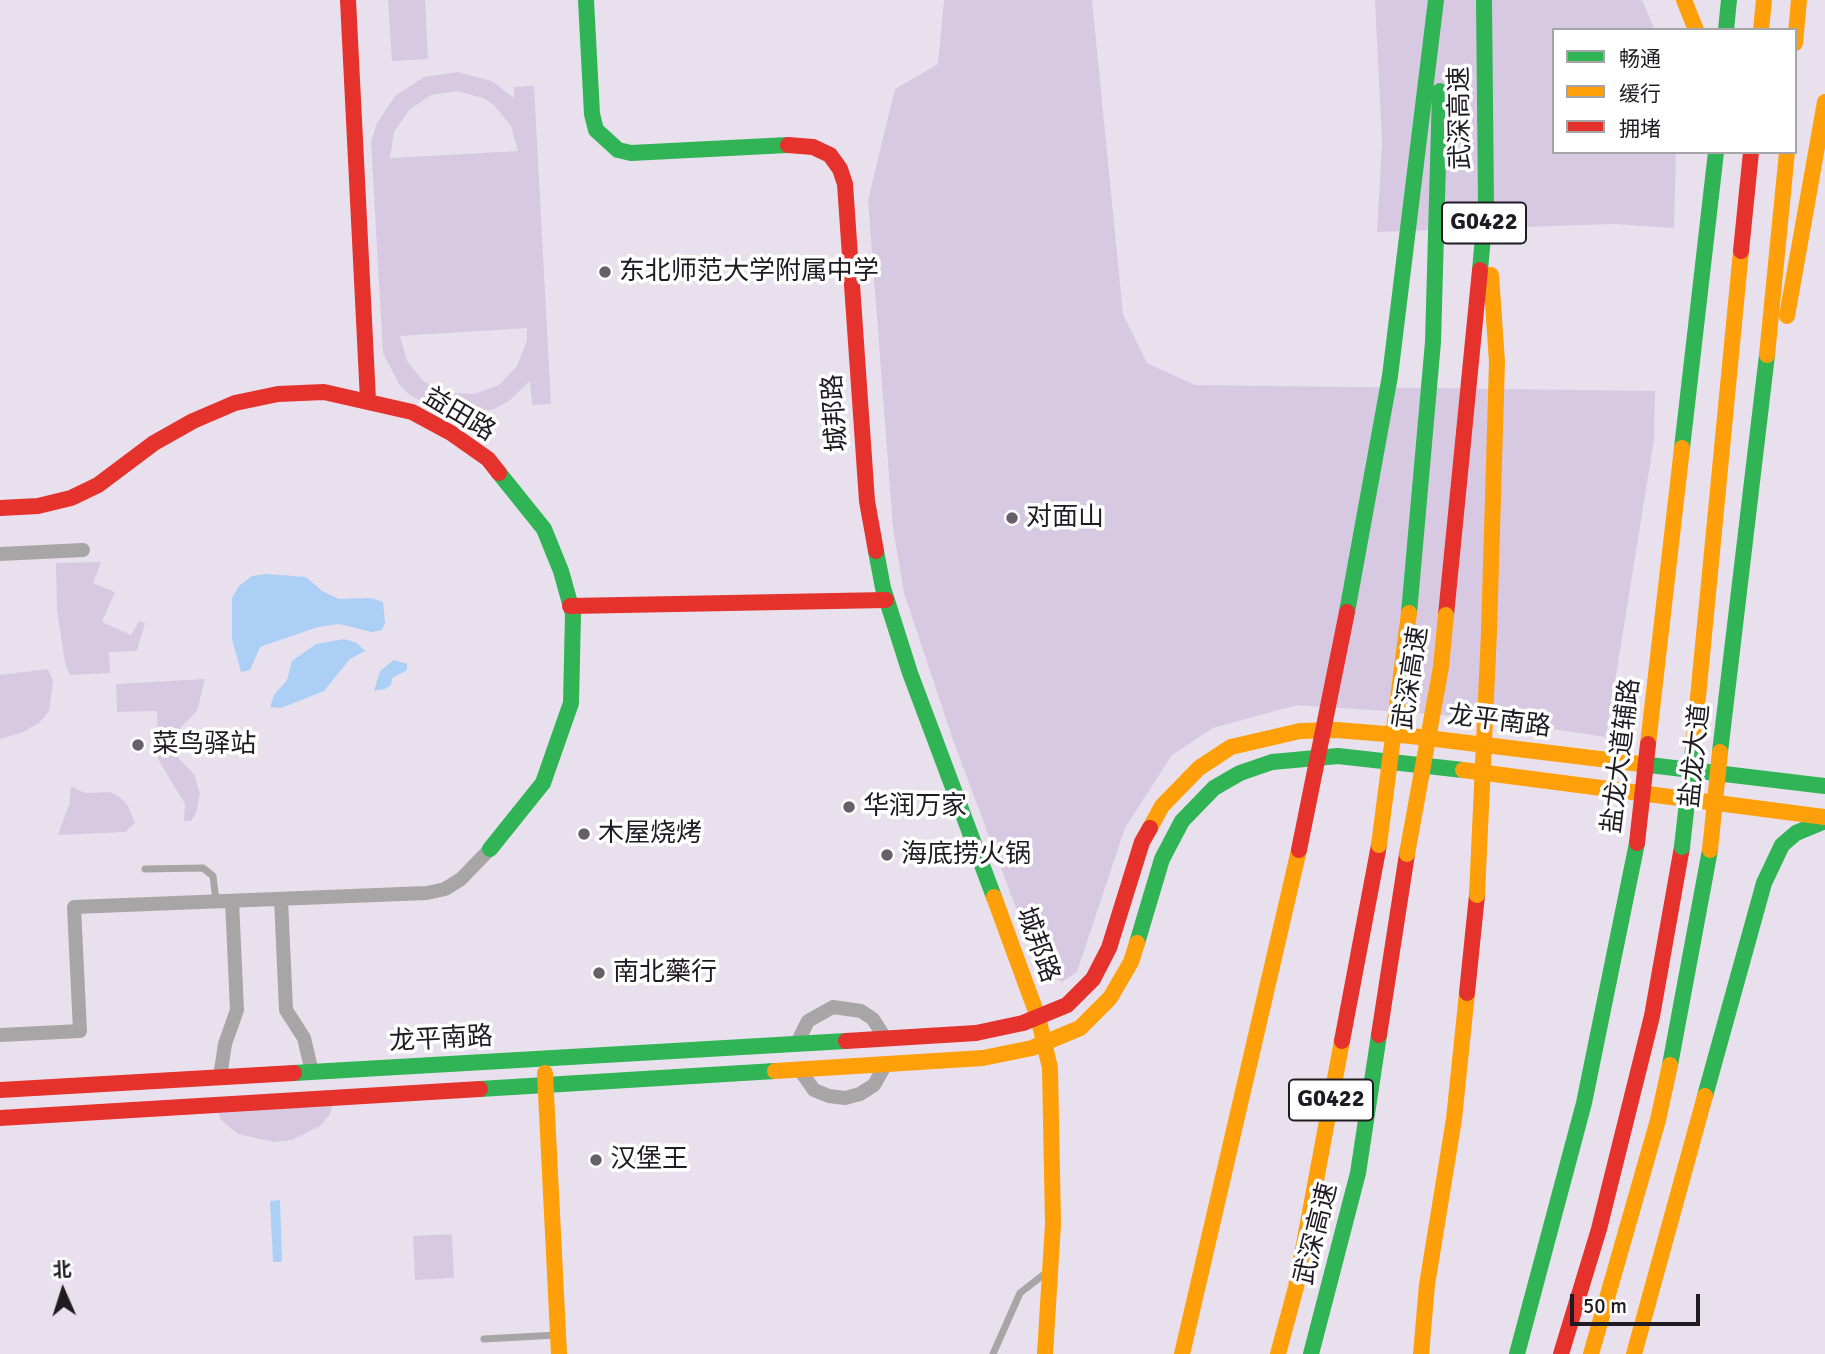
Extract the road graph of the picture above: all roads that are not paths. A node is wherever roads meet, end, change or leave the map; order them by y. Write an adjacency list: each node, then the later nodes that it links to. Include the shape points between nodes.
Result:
1 (348, 0): 19 (main road)
2 (586, 0): 24 (main road, 城邦路, via 592,114 596,130 618,150 793,145 830,155 840,169 845,184 867,501)
3 (1436, 0): 52 (main road, bridge, via 1390,376 1347,612 1299,850)
4 (1443, 0): 53 (main road, 武深高速 / G0422, bridge, via 1433,342 1409,613 1379,845 1296,1287)
5 (1485, 0): 18 (main road, 武深高速 / G0422)
6 (1684, 0): 10 (main road)
7 (1729, 0): 11 (main road)
8 (1764, 0): 12 (main road)
9 (1799, 0): 13 (main road)
10 (1695, 28)
11 (1726, 28)
12 (1761, 28)
13 (1796, 28)
14 (1825, 102): 20 (main road)
15 (1716, 154): 56 (main road, 盐龙大道辅路, bridge, via 1637,843 1584,1103)
16 (1751, 154): 57 (main road, 盐龙大道, bridge, via 1682,847 1649,1028 1599,1229)
17 (1787, 154): 20 (main road, 盐龙大道)
18 (1486, 204): 54 (main road, 武深高速 / G0422, bridge, via 1441,667 1358,1173); 55 (main road, bridge, via 1497,362 1477,895 1454,1119 1427,1285)
19 (368, 400): 21 (main road, 益田路, via 324,392 278,394 235,403 154,443 98,485 71,498); 25 (main road, 益田路, via 412,412 488,459 544,529)
20 (1753, 490): 58 (main road, 盐龙大道, bridge, via 1710,850 1681,1017 1658,1120)
21 (0, 508)
22 (83, 550): 23 (street)
23 (0, 554)
24 (886, 600): 25 (main road); 33 (main road, 城邦路)
25 (570, 606): 28 (main road, 益田路, via 571,703 542,783)
26 (1825, 786): 33 (main road, 龙平南路, via 1337,730 1264,737 1230,747 1199,768 1161,806 1142,842 1109,948 1093,979 1067,1005)
27 (1825, 819): 36 (main road, 龙平南路, via 1408,762 1338,756 1272,762 1214,788 1182,821 1162,859 1131,962 1110,998 1080,1028); 59 (main road, via 1783,845 1764,883)
28 (490, 849): 30 (street, via 461,878 436,891)
29 (145, 869): 31 (lane, via 203,868 213,876)
30 (281, 899): 32 (street); 41 (street, via 286,1010 304,1038)
31 (216, 901): 32 (street); 34 (street, via 74,906 80,1031)
32 (232, 901): 42 (street, via 237,1010)
33 (1038, 1017): 35 (main road, 龙平南路, via 976,1033); 36 (main road, 城邦路)
34 (0, 1035)
35 (885, 1038): 37 (main road, 龙平南路); 37 (street, via 873,1019 861,1011 833,1007 808,1021)
36 (1045, 1042): 39 (main road, 龙平南路, via 983,1058); 46 (main road, 城邦路, via 1050,1068)
37 (797, 1043): 38 (main road, 龙平南路)
38 (544, 1058): 41 (main road, 龙平南路); 43 (main road)
39 (886, 1063): 40 (main road, 龙平南路); 40 (street, via 874,1085 845,1098 814,1090)
40 (799, 1069): 43 (main road, 龙平南路)
41 (312, 1072): 42 (main road, 龙平南路)
42 (220, 1077): 44 (main road, 龙平南路)
43 (545, 1084): 45 (main road, 龙平南路); 47 (main road)
44 (0, 1090)
45 (0, 1118)
46 (1052, 1269): 50 (lane, via 1020,1293); 51 (main road, 城邦路)
47 (558, 1335): 48 (lane); 49 (main road)
48 (484, 1339)
49 (559, 1354)
50 (993, 1354)
51 (1045, 1354)
52 (1182, 1354)
53 (1278, 1354)
54 (1311, 1354)
55 (1421, 1354)
56 (1517, 1354)
57 (1562, 1354)
58 (1591, 1354)
59 (1634, 1354)

